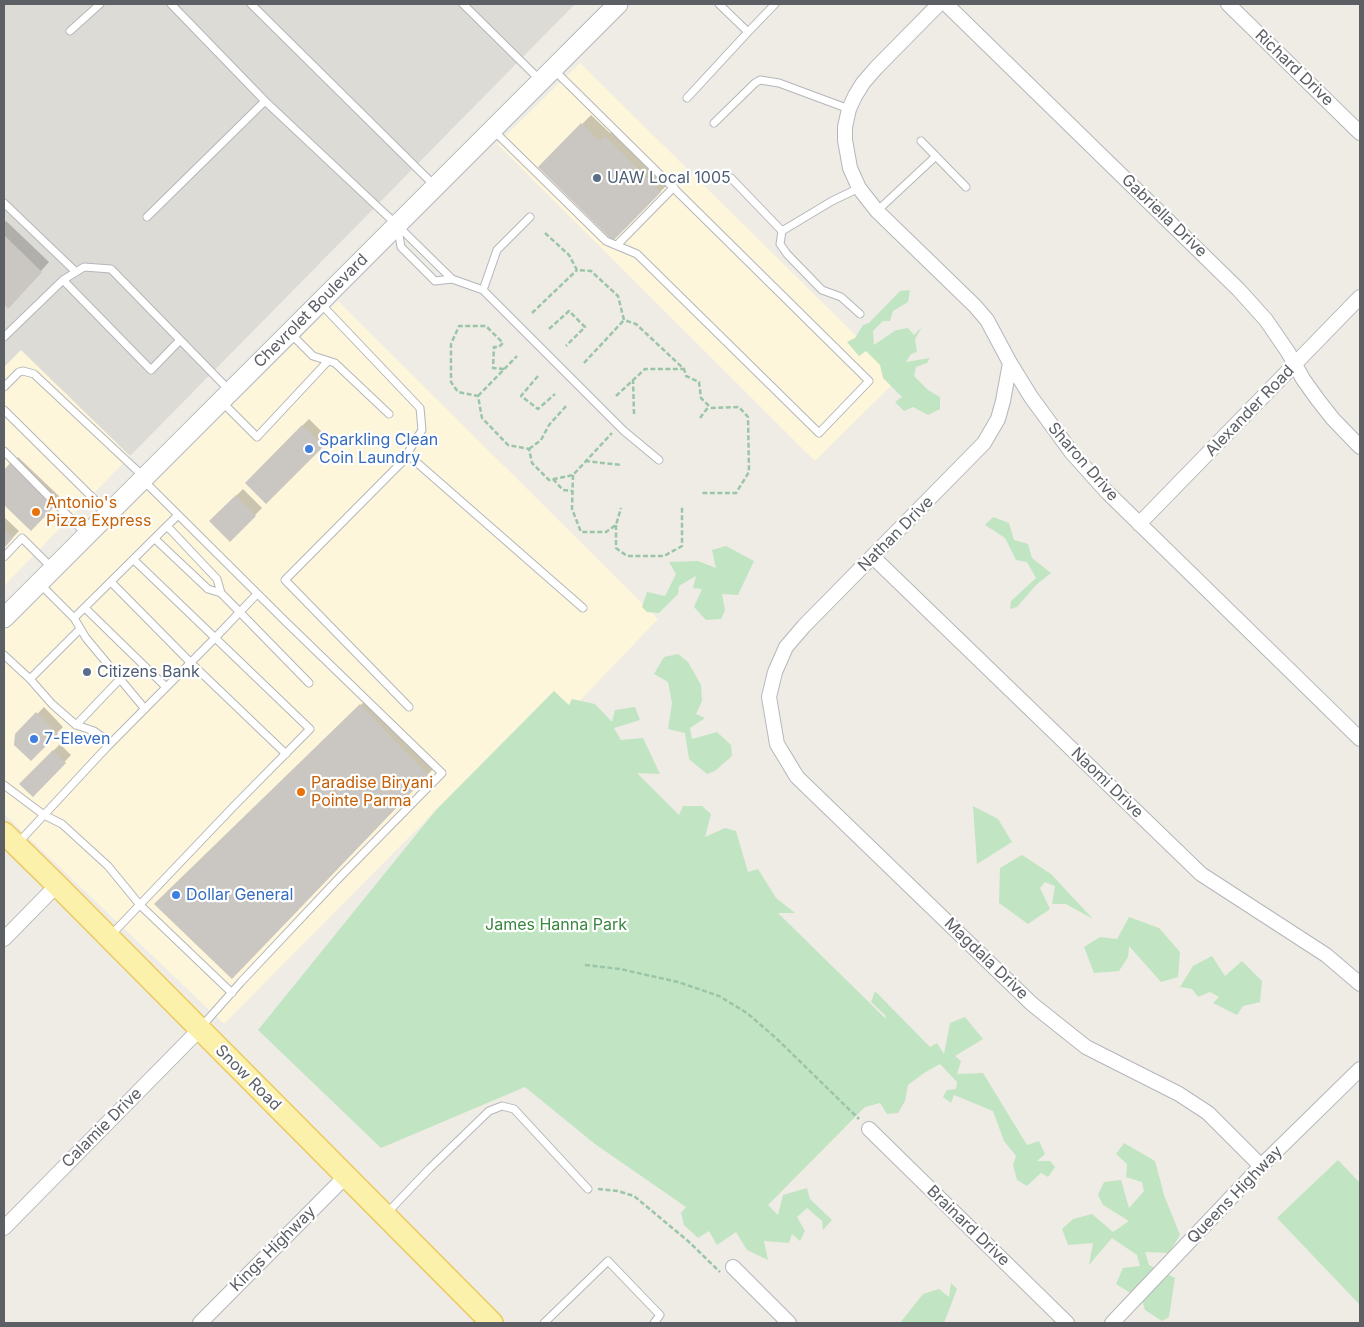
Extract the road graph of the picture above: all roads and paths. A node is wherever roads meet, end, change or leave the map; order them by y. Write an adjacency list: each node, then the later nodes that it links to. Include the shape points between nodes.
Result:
1 (100, 4): 11 (lane)
2 (171, 4): 15 (lane)
3 (251, 4): 23 (lane)
4 (463, 4): 13 (lane)
5 (618, 4): 13 (main road, Chevrolet Boulevard)
6 (719, 4): 12 (lane)
7 (775, 4): 12 (lane)
8 (939, 4): 16 (street, Sharon Drive, via 863,82)
9 (946, 4): 54 (street, Gabriella Drive, via 1239,290 1266,320)
10 (1228, 4): 19 (street, Richard Drive)
11 (70, 31)
12 (748, 32): 14 (lane)
13 (547, 75): 18 (main road, Chevrolet Boulevard); 24 (lane)
14 (687, 98)
15 (266, 101): 29 (lane); 31 (lane)
16 (850, 109): 17 (lane, via 779,83 760,80); 26 (street, Sharon Drive, via 845,127 846,154)
17 (714, 124)
18 (492, 130): 23 (main road, Chevrolet Boulevard); 34 (lane, via 606,241)
19 (1360, 133)
20 (921, 141): 21 (lane)
21 (936, 156): 25 (lane); 28 (lane)
22 (731, 178): 32 (lane)
23 (435, 187): 31 (main road, Chevrolet Boulevard)
24 (674, 187): 34 (lane); 34 (lane, via 869,382 819,433 637,254)
25 (966, 187)
26 (858, 188): 28 (street, Sharon Drive); 32 (lane)
27 (4, 203): 36 (lane)
28 (877, 211): 53 (street, Sharon Drive, via 975,306 987,320)
29 (147, 217)
30 (530, 217): 39 (lane, via 497,250)
31 (397, 225): 37 (lane); 37 (lane, via 401,247 435,281); 41 (main road, Chevrolet Boulevard)
32 (782, 231): 43 (lane, via 780,244 786,254 822,290 841,297)
33 (545, 233): 35 (path, via 569,255)
34 (617, 245)
35 (577, 270): 42 (path); 44 (path, via 591,271 618,296)
36 (76, 272): 38 (lane); 48 (lane, via 84,268 111,269)
37 (452, 279): 39 (lane)
38 (62, 280): 47 (lane); 48 (lane, via 151,370)
39 (483, 290): 75 (lane, via 624,431)
40 (1360, 297): 54 (street, Alexander Road)
41 (319, 303): 46 (main road, Chevrolet Boulevard); 74 (lane, via 420,408 422,430)
42 (532, 313)
43 (860, 314)
44 (624, 320): 52 (path); 56 (path, via 636,324)
45 (549, 329): 49 (path, via 569,311 585,327)
46 (289, 332): 51 (lane, via 313,356); 61 (main road, Chevrolet Boulevard)
47 (4, 337)
48 (180, 340): 61 (lane)
49 (566, 346)
50 (517, 356): 55 (path)
51 (328, 361): 61 (lane, via 257,438); 67 (lane, via 335,363)
52 (584, 363)
53 (1010, 363): 88 (street, Sharon Drive, via 1072,454); 93 (street, Nathan Drive, via 1000,410 984,443)
54 (1295, 364): 71 (street, Gabriella Drive, via 1333,419); 88 (street, Alexander Road)
55 (504, 369): 62 (path); 62 (path, via 493,368 494,347 503,343 486,326 458,326 451,344 451,382 458,392)
56 (684, 369): 58 (path, via 645,369); 65 (path, via 686,376 699,382 701,398)
57 (538, 376): 60 (path, via 521,396 538,410)
58 (634, 380): 63 (path); 68 (path)
59 (4, 387): 79 (lane, via 19,372 34,374)
60 (555, 394)
61 (226, 396): 79 (main road, Chevrolet Boulevard)
62 (478, 396): 72 (path, via 482,418 508,445)
63 (616, 396)
64 (567, 405): 72 (path, via 541,440)
65 (709, 406): 69 (path); 82 (path, via 739,407 748,417 749,472 736,492)
66 (4, 410): 85 (lane)
67 (389, 414)
68 (634, 414)
69 (700, 418)
70 (612, 432): 76 (path)
71 (1360, 447)
72 (529, 449): 80 (path, via 532,463 550,480)
73 (4, 451): 90 (lane)
74 (407, 454): 101 (lane); 114 (lane, via 285,580)
75 (659, 460)
76 (585, 462): 77 (path); 78 (path)
77 (621, 465)
78 (573, 475): 80 (path); 81 (path)
79 (144, 478): 85 (main road, Chevrolet Boulevard); 86 (lane)
80 (553, 479): 81 (path, via 564,490)
81 (572, 490): 87 (path, via 572,510 581,532 606,532)
82 (701, 494)
83 (682, 506): 87 (path, via 682,546 664,556 628,556 616,548)
84 (621, 508): 87 (path)
85 (108, 513): 90 (main road, Chevrolet Boulevard)
86 (178, 515): 89 (lane); 99 (lane)
87 (616, 524)
88 (1139, 524): 117 (street, Sharon Drive)
89 (167, 526): 91 (lane); 98 (lane, via 217,579)
90 (87, 535): 95 (main road, Chevrolet Boulevard)
91 (155, 538): 94 (lane); 98 (lane, via 208,589)
92 (4, 557): 95 (lane, via 22,538)
93 (873, 557): 113 (street, Nathan Drive, via 786,647 774,672); 128 (street, Naomi Drive, via 1201,874 1326,956)
94 (134, 560): 96 (lane); 106 (lane)
95 (53, 569): 97 (main road, Chevrolet Boulevard)
96 (111, 582): 100 (lane); 108 (lane)
97 (38, 583): 103 (main road, Chevrolet Boulevard); 104 (lane)
98 (222, 593): 102 (lane)
99 (257, 594): 102 (lane); 129 (lane, via 442,773)
100 (85, 608): 104 (lane); 112 (lane)
101 (583, 608)
102 (241, 612): 106 (lane); 111 (lane)
103 (5, 614)
104 (74, 618): 105 (lane)
105 (80, 629): 109 (lane); 110 (lane)
106 (215, 638): 108 (lane); 119 (lane, via 310,729)
107 (4, 655): 109 (lane)
108 (191, 663): 112 (lane); 119 (lane)
109 (30, 679): 116 (lane)
110 (120, 679): 115 (lane); 116 (lane)
111 (309, 682)
112 (166, 687): 115 (lane)
113 (769, 697): 133 (street, Magdala Drive, via 777,744 797,777 1032,1004 1086,1047 1179,1094 1208,1113)
114 (409, 707)
115 (145, 709): 118 (lane)
116 (76, 725): 118 (lane, via 94,730)
117 (1360, 739)
118 (110, 743): 121 (lane)
119 (286, 754): 124 (lane)
120 (4, 785): 121 (lane)
121 (44, 815): 122 (lane); 124 (lane, via 62,824 108,866)
122 (10, 839): 123 (main road, Snow Road)
123 (58, 885): 125 (main road, Snow Road); 126 (street)
124 (140, 905): 125 (lane); 129 (lane)
125 (110, 937): 130 (main road, Snow Road)
126 (4, 939)
127 (586, 965): 132 (path, via 678,982 719,996 740,1008 777,1039)
128 (1360, 984)
129 (232, 993): 130 (lane)
130 (200, 1029): 134 (main road, Snow Road); 137 (street, Calamie Drive)
131 (1360, 1069): 133 (street, Queens Highway)
132 (869, 1130): 144 (street, Brainard Drive)
133 (1262, 1166): 145 (street, Queens Highway)
134 (346, 1176): 136 (main road, Snow Road); 139 (street, Kings Highway)
135 (588, 1189): 136 (lane, via 514,1109 502,1106 489,1111); 138 (path, via 608,1189 634,1196)
136 (385, 1215): 140 (main road, Snow Road)
137 (4, 1228)
138 (728, 1271): 143 (street)
139 (200, 1323)
140 (492, 1323)
141 (544, 1323): 142 (lane, via 608,1261 660,1315)
142 (654, 1323)
143 (789, 1323)
144 (1067, 1323)
145 (1112, 1323)

